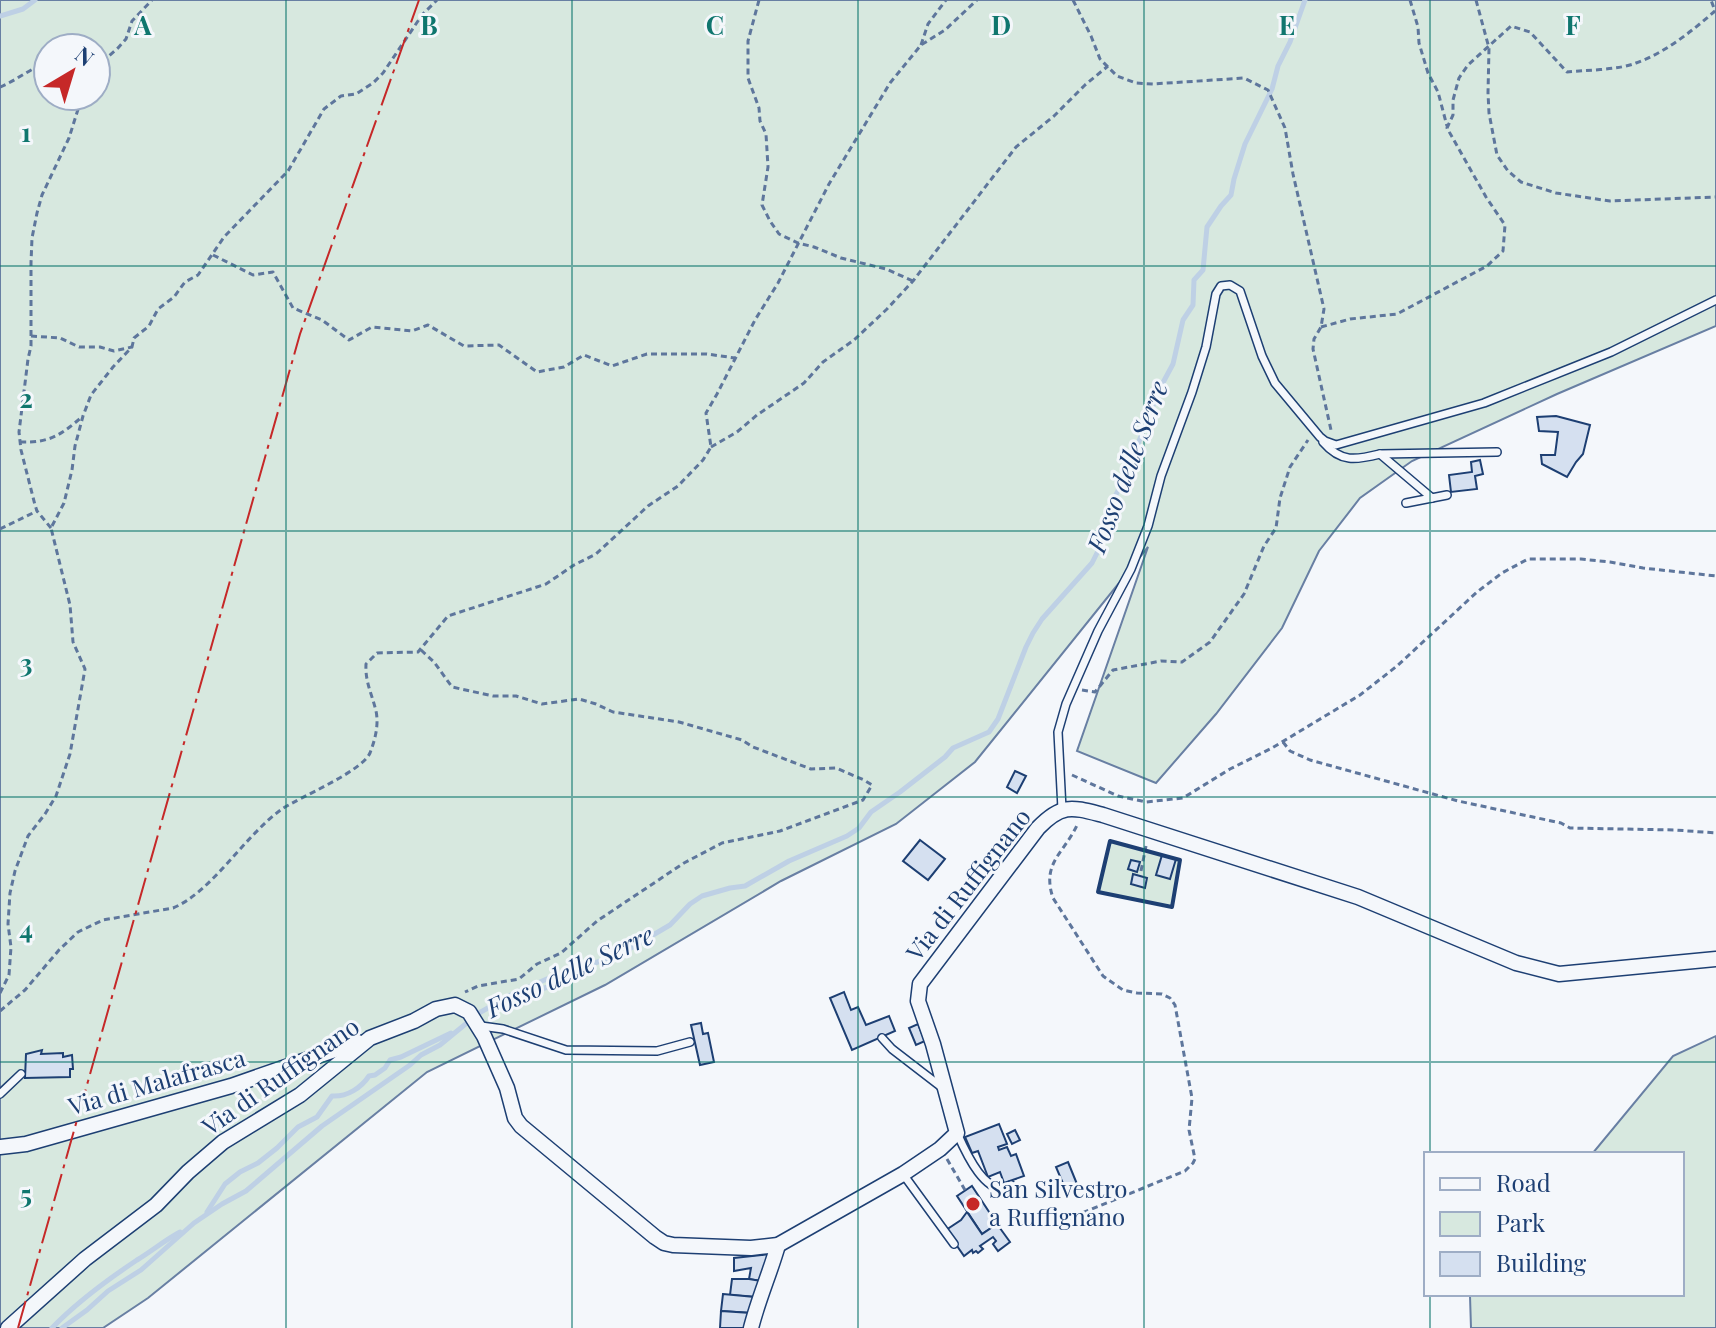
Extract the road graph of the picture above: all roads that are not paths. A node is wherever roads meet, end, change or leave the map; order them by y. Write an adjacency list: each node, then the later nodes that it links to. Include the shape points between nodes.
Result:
1 (1716, 300): 2 (lane, via 1611,352 1484,403 1336,445)
2 (1318, 434): 4 (lane, via 1334,453 1350,460); 8 (lane, via 1275,383 1240,291 1221,286 1148,526 1058,732)
3 (1497, 452): 4 (lane)
4 (1380, 454): 6 (lane)
5 (1447, 495): 6 (lane)
6 (1432, 498): 7 (lane)
7 (1406, 503)
8 (1068, 809): 9 (street, via 1358,897 1516,963 1559,974); 15 (street, Via di Ruffignano, via 1051,815 1038,828 920,984 918,1001)
9 (1716, 959)
10 (478, 1026): 11 (street, Via di Ruffignano, via 469,1012 455,1005); 13 (lane, via 566,1050 657,1051); 22 (street, via 521,1126 655,1237 673,1245)
11 (370, 1038): 18 (street, Via di Malafrasca, via 231,1086); 23 (street, Via di Ruffignano, via 300,1095 223,1142)
12 (882, 1038): 15 (lane)
13 (690, 1042)
14 (21, 1074): 16 (lane)
15 (946, 1090): 17 (street, Via di Ruffignano)
16 (0, 1094)
17 (957, 1133): 19 (street); 20 (lane, via 986,1182 998,1189)
18 (0, 1147)
19 (903, 1174): 21 (lane); 22 (street)
20 (1011, 1185)
21 (954, 1244)
22 (778, 1245): 24 (street)
23 (8, 1328)
24 (751, 1328)

